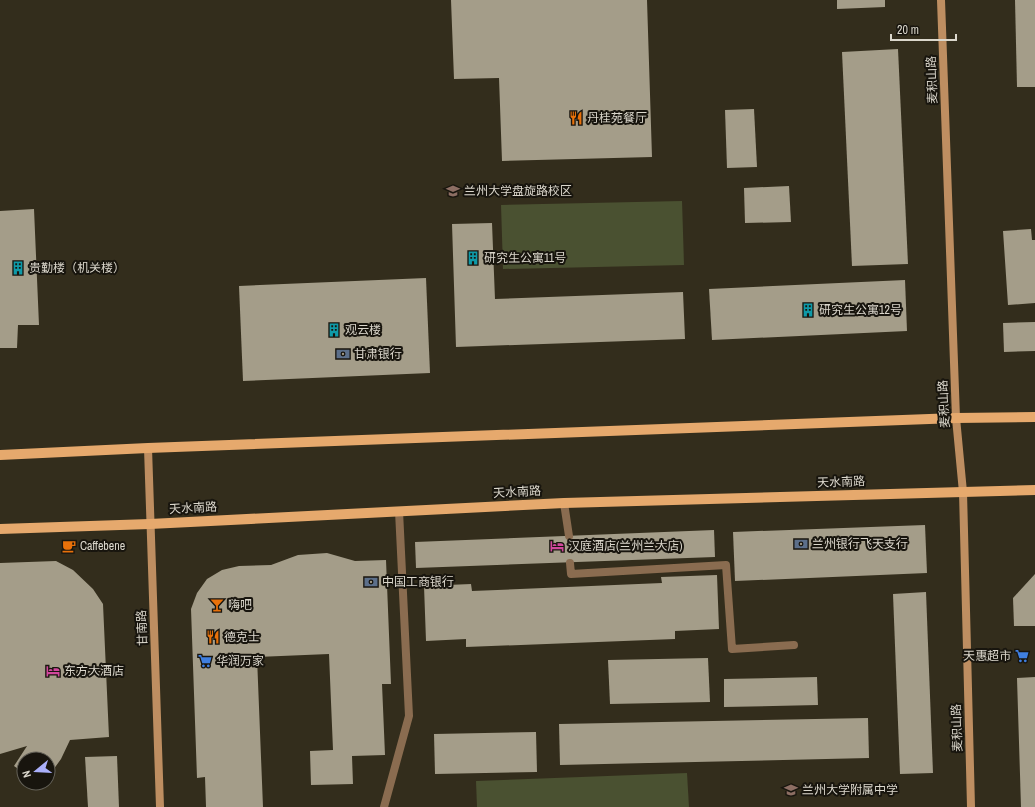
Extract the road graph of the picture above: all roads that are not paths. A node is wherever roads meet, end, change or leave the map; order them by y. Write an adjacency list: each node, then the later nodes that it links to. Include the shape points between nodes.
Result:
1 (941, 0): 3 (street, 麦积山路)
2 (1035, 417): 3 (main road)
3 (956, 418): 4 (main road); 7 (street, 麦积山路)
4 (148, 448): 5 (main road); 10 (street, 甘南路)
5 (0, 455)
6 (1035, 490): 7 (main road, 天水南路)
7 (963, 492): 8 (main road, 天水南路); 17 (street, 麦积山路)
8 (564, 503): 9 (main road, 天水南路); 12 (lane)
9 (399, 511): 10 (main road, 天水南路); 16 (lane, via 409,716)
10 (150, 524): 11 (main road, 天水南路); 15 (street, 甘南路)
11 (0, 529)
12 (568, 536)
13 (570, 562): 14 (lane, via 571,574 726,565 732,649)
14 (794, 645)
15 (160, 807)
16 (384, 807)
17 (971, 807)

